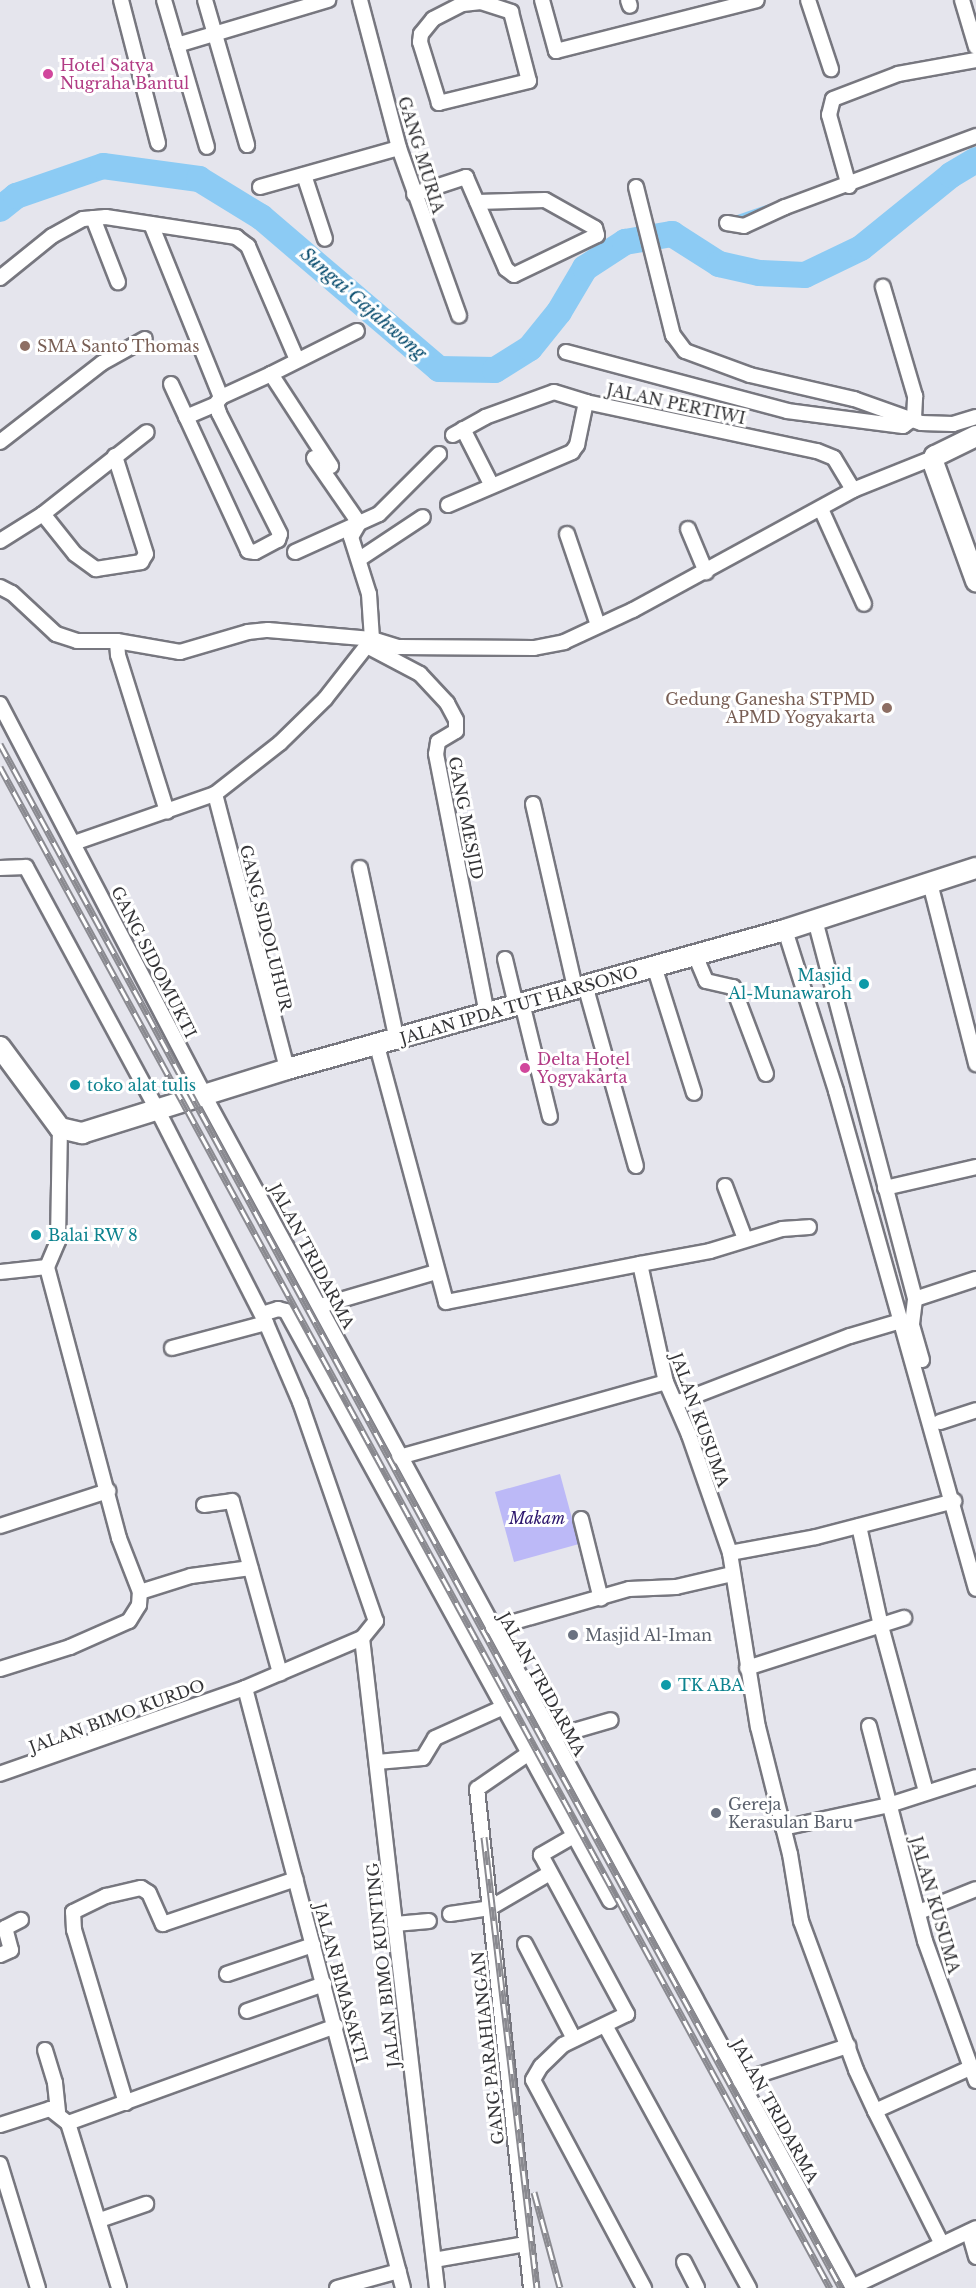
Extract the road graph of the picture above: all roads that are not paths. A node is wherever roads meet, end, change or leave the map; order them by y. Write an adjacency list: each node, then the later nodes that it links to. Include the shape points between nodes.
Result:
1 (121, 0): 18 (street)
2 (164, 0): 13 (street)
3 (205, 0): 12 (street)
4 (328, 0): 12 (street)
5 (360, 0): 21 (street, GANG MURIA)
6 (542, 0): 10 (street, via 556,51)
7 (757, 0): 10 (street)
8 (808, 0): 16 (street)
9 (462, 2): 9 (street, via 481,2 509,10 530,79 439,103 420,38 433,19)
10 (720, 5)
11 (968, 7): 14 (street)
12 (215, 34): 13 (street); 19 (street)
13 (177, 45): 20 (street)
14 (976, 47)
15 (976, 60): 23 (street, via 898,74 833,99 829,115)
16 (831, 69)
17 (976, 136): 23 (street)
18 (158, 143)
19 (247, 145)
20 (207, 147)
21 (399, 148): 22 (street); 26 (street, GANG MURIA)
22 (304, 175): 25 (street); 31 (street)
23 (848, 182): 29 (street, via 744,226)
24 (636, 187): 46 (street, via 673,335 685,351 750,375 854,399)
25 (260, 188)
26 (414, 194): 27 (street, via 461,176 469,181); 35 (street, GANG MURIA)
27 (477, 202): 27 (street, via 545,200 595,228 597,235 514,275 506,269)
28 (93, 218): 30 (street); 32 (street, via 63,228); 33 (street)
29 (727, 223)
30 (151, 224): 39 (street, via 236,237 245,242); 42 (street)
31 (325, 239)
32 (0, 278)
33 (118, 282)
34 (883, 287): 46 (street, via 915,396)
35 (459, 316)
36 (357, 332): 39 (street)
37 (145, 339): 50 (street, via 102,363)
38 (566, 351): 46 (street, via 787,411 894,426 910,424)
39 (297, 360): 40 (street)
40 (271, 374): 42 (street); 54 (street)
41 (171, 384): 44 (street)
42 (219, 401): 44 (street); 44 (street, via 280,534 278,540 255,552 244,547)
43 (586, 402): 55 (street, JALAN PERTIWI, via 578,445 572,452); 55 (street, via 554,392 458,432); 56 (street, JALAN PERTIWI, via 817,451 834,458)
44 (186, 417)
45 (976, 417): 46 (street, via 953,424 921,423)
46 (914, 418)
47 (297, 430): 61 (street)
48 (147, 432): 52 (street)
49 (976, 436): 53 (main road)
50 (0, 442)
51 (439, 454): 61 (street, via 389,506)
52 (115, 456): 59 (street); 59 (street, via 146,554 141,562 96,568 75,554)
53 (933, 459): 56 (street); 68 (main road)
54 (331, 466)
55 (491, 484): 57 (street, JALAN PERTIWI)
56 (853, 490): 58 (street)
57 (448, 506)
58 (821, 509): 67 (street); 70 (street)
59 (43, 514): 64 (street)
60 (423, 517): 66 (street)
61 (359, 523): 65 (street); 66 (street, via 351,537)
62 (688, 529): 67 (street)
63 (567, 534): 71 (street)
64 (0, 541)
65 (295, 552)
66 (361, 558): 72 (street, via 372,613)
67 (705, 572): 71 (street)
68 (976, 581)
69 (0, 587): 73 (street, via 12,593 56,634)
70 (864, 604)
71 (598, 625): 72 (street, via 553,645 522,649)
72 (370, 643): 73 (street, via 255,630 180,652); 75 (street, via 307,718); 90 (street, GANG MESJID, via 420,674 447,703 456,720 456,731 438,742 436,754)
73 (118, 648): 77 (street)
74 (0, 704): 78 (street, GANG SIDOMUKTI)
75 (215, 794): 77 (street); 95 (street, GANG SIDOLUHUR)
76 (533, 804): 88 (street)
77 (167, 811): 78 (street)
78 (74, 843): 98 (street, GANG SIDOMUKTI)
79 (0, 868): 99 (street, via 26,867)
80 (360, 868): 91 (street)
81 (976, 868): 82 (main road, JALAN IPDA TUT HARSONO)
82 (930, 883): 83 (main road, JALAN IPDA TUT HARSONO); 94 (street)
83 (815, 920): 84 (main road, JALAN IPDA TUT HARSONO); 105 (street)
84 (785, 930): 85 (main road, JALAN IPDA TUT HARSONO); 116 (street, via 836,1090)
85 (695, 955): 87 (main road, JALAN IPDA TUT HARSONO); 96 (street, via 706,981 733,987)
86 (505, 959): 89 (street)
87 (654, 966): 88 (main road, JALAN IPDA TUT HARSONO); 97 (street)
88 (580, 986): 89 (main road, JALAN IPDA TUT HARSONO); 102 (street)
89 (519, 1004): 90 (main road, JALAN IPDA TUT HARSONO); 100 (street)
90 (487, 1013): 91 (main road, JALAN IPDA TUT HARSONO)
91 (397, 1040): 92 (main road, JALAN IPDA TUT HARSONO)
92 (377, 1046): 95 (main road, JALAN IPDA TUT HARSONO); 111 (street)
93 (0, 1047): 101 (main road)
94 (976, 1064)
95 (287, 1070): 98 (main road, JALAN IPDA TUT HARSONO)
96 (766, 1074)
97 (694, 1093)
98 (204, 1095): 99 (main road, JALAN IPDA TUT HARSONO); 114 (street, JALAN TRIDARMA)
99 (158, 1111): 101 (main road, JALAN IPDA TUT HARSONO, via 82,1133); 115 (street)
100 (550, 1117)
101 (60, 1128): 109 (street, via 58,1241)
102 (636, 1166)
103 (976, 1167): 105 (street)
104 (725, 1186): 107 (street)
105 (885, 1188): 113 (street)
106 (809, 1227): 107 (street)
107 (745, 1239): 108 (street, via 679,1258)
108 (640, 1264): 111 (street, via 451,1303 444,1299); 118 (street, JALAN KUSUMA)
109 (46, 1267): 110 (street); 123 (street)
110 (0, 1272)
111 (436, 1272): 114 (street)
112 (976, 1279): 113 (street)
113 (915, 1299): 121 (street, via 912,1324)
114 (320, 1306): 122 (street, JALAN TRIDARMA)
115 (264, 1319): 117 (street); 139 (street, via 300,1402 376,1617); 144 (street, via 278,1309 286,1311)
116 (901, 1321): 119 (street, via 850,1336); 124 (street)
117 (172, 1348)
118 (666, 1382): 119 (street, JALAN KUSUMA); 122 (street)
119 (676, 1403): 129 (street, JALAN KUSUMA)
120 (976, 1410): 121 (street)
121 (940, 1422): 130 (street)
122 (399, 1457): 138 (street, JALAN TRIDARMA)
123 (108, 1491): 127 (street); 134 (street, via 119,1538)
124 (954, 1502): 128 (street); 133 (street)
125 (204, 1505): 131 (street, via 232,1501)
126 (581, 1519): 135 (street)
127 (0, 1526)
128 (859, 1526): 129 (street); 137 (street)
129 (730, 1553): 132 (street, JALAN KUSUMA)
130 (976, 1555)
131 (250, 1568): 134 (street, via 191,1576); 142 (street)
132 (732, 1574): 135 (street, via 676,1587 629,1589); 140 (street, JALAN KUSUMA)
133 (976, 1589)
134 (140, 1592): 141 (street, via 136,1614 129,1621 70,1647)
135 (601, 1599): 138 (street)
136 (904, 1618): 137 (street)
137 (881, 1626): 140 (street); 152 (street)
138 (493, 1628): 147 (street, JALAN TRIDARMA)
139 (362, 1638): 142 (street, JALAN BIMO KURDO); 149 (street, JALAN BIMO KUNTING)
140 (747, 1668): 154 (street, JALAN KUSUMA)
141 (0, 1669)
142 (280, 1673): 143 (street, JALAN BIMO KURDO)
143 (245, 1688): 150 (street, JALAN BIMO KURDO); 157 (street, JALAN BIMASAKTI)
144 (504, 1707): 148 (street); 149 (street, via 435,1738 423,1758)
145 (611, 1720): 147 (street)
146 (869, 1726): 153 (street, JALAN KUSUMA)
147 (553, 1737): 178 (street, JALAN TRIDARMA)
148 (529, 1753): 155 (street); 160 (street, GANG PARAHIANGAN, via 480,1784)
149 (377, 1762): 165 (street, JALAN BIMO KUNTING)
150 (0, 1774)
151 (976, 1777): 152 (street)
152 (926, 1792): 153 (street)
153 (889, 1805): 154 (street); 161 (street, JALAN KUSUMA)
154 (783, 1828): 175 (street, JALAN KUSUMA, via 801,1921)
155 (572, 1837): 156 (street, via 541,1855); 159 (street)
156 (550, 1873): 160 (street); 173 (street, via 627,2010 627,2014)
157 (297, 1879): 167 (street, JALAN BIMASAKTI); 179 (street, via 163,1924 149,1893 141,1888 106,1896 73,1912 74,1930)
158 (976, 1889): 161 (street)
159 (609, 1901)
160 (490, 1908): 162 (street); 188 (street, GANG PARAHIANGAN)
161 (919, 1912): 177 (street, JALAN KUSUMA, via 925,1941)
162 (450, 1914)
163 (21, 1920): 168 (street, via 5,1928 11,1950)
164 (429, 1921): 165 (street)
165 (395, 1924): 191 (street, JALAN BIMO KUNTING)
166 (525, 1944): 174 (street)
167 (313, 1945): 169 (street); 170 (street, JALAN BIMASAKTI)
168 (0, 1954)
169 (227, 1974)
170 (324, 1984): 171 (street); 172 (street, JALAN BIMASAKTI)
171 (247, 2011)
172 (336, 2026): 179 (street); 193 (street, JALAN BIMASAKTI)
173 (606, 2027): 174 (street); 202 (street)
174 (574, 2039): 200 (street, via 541,2066 534,2085)
175 (848, 2046): 178 (street); 180 (street, JALAN KUSUMA)
176 (45, 2050): 181 (street, via 55,2083)
177 (973, 2074): 180 (street)
178 (740, 2081): 203 (street, JALAN TRIDARMA)
179 (126, 2103): 182 (street)
180 (875, 2111): 189 (street, JALAN KUSUMA)
181 (58, 2112): 182 (street); 183 (street, via 50,2109)
182 (68, 2123): 186 (street)
183 (0, 2125)
184 (0, 2164): 194 (street)
185 (146, 2204): 186 (street)
186 (100, 2220): 195 (street)
187 (973, 2230): 189 (street); 190 (street)
188 (526, 2244): 191 (street); 199 (street, GANG PARAHIANGAN)
189 (942, 2244): 203 (street)
190 (976, 2257)
191 (434, 2260): 198 (street, JALAN BIMO KUNTING)
192 (684, 2262): 201 (street)
193 (399, 2271): 196 (street); 197 (street, JALAN BIMASAKTI)
194 (38, 2288)
195 (119, 2288)
196 (337, 2288)
197 (403, 2288)
198 (437, 2288)
199 (531, 2288)
200 (644, 2288)
201 (697, 2288)
202 (749, 2288)
203 (853, 2288)

